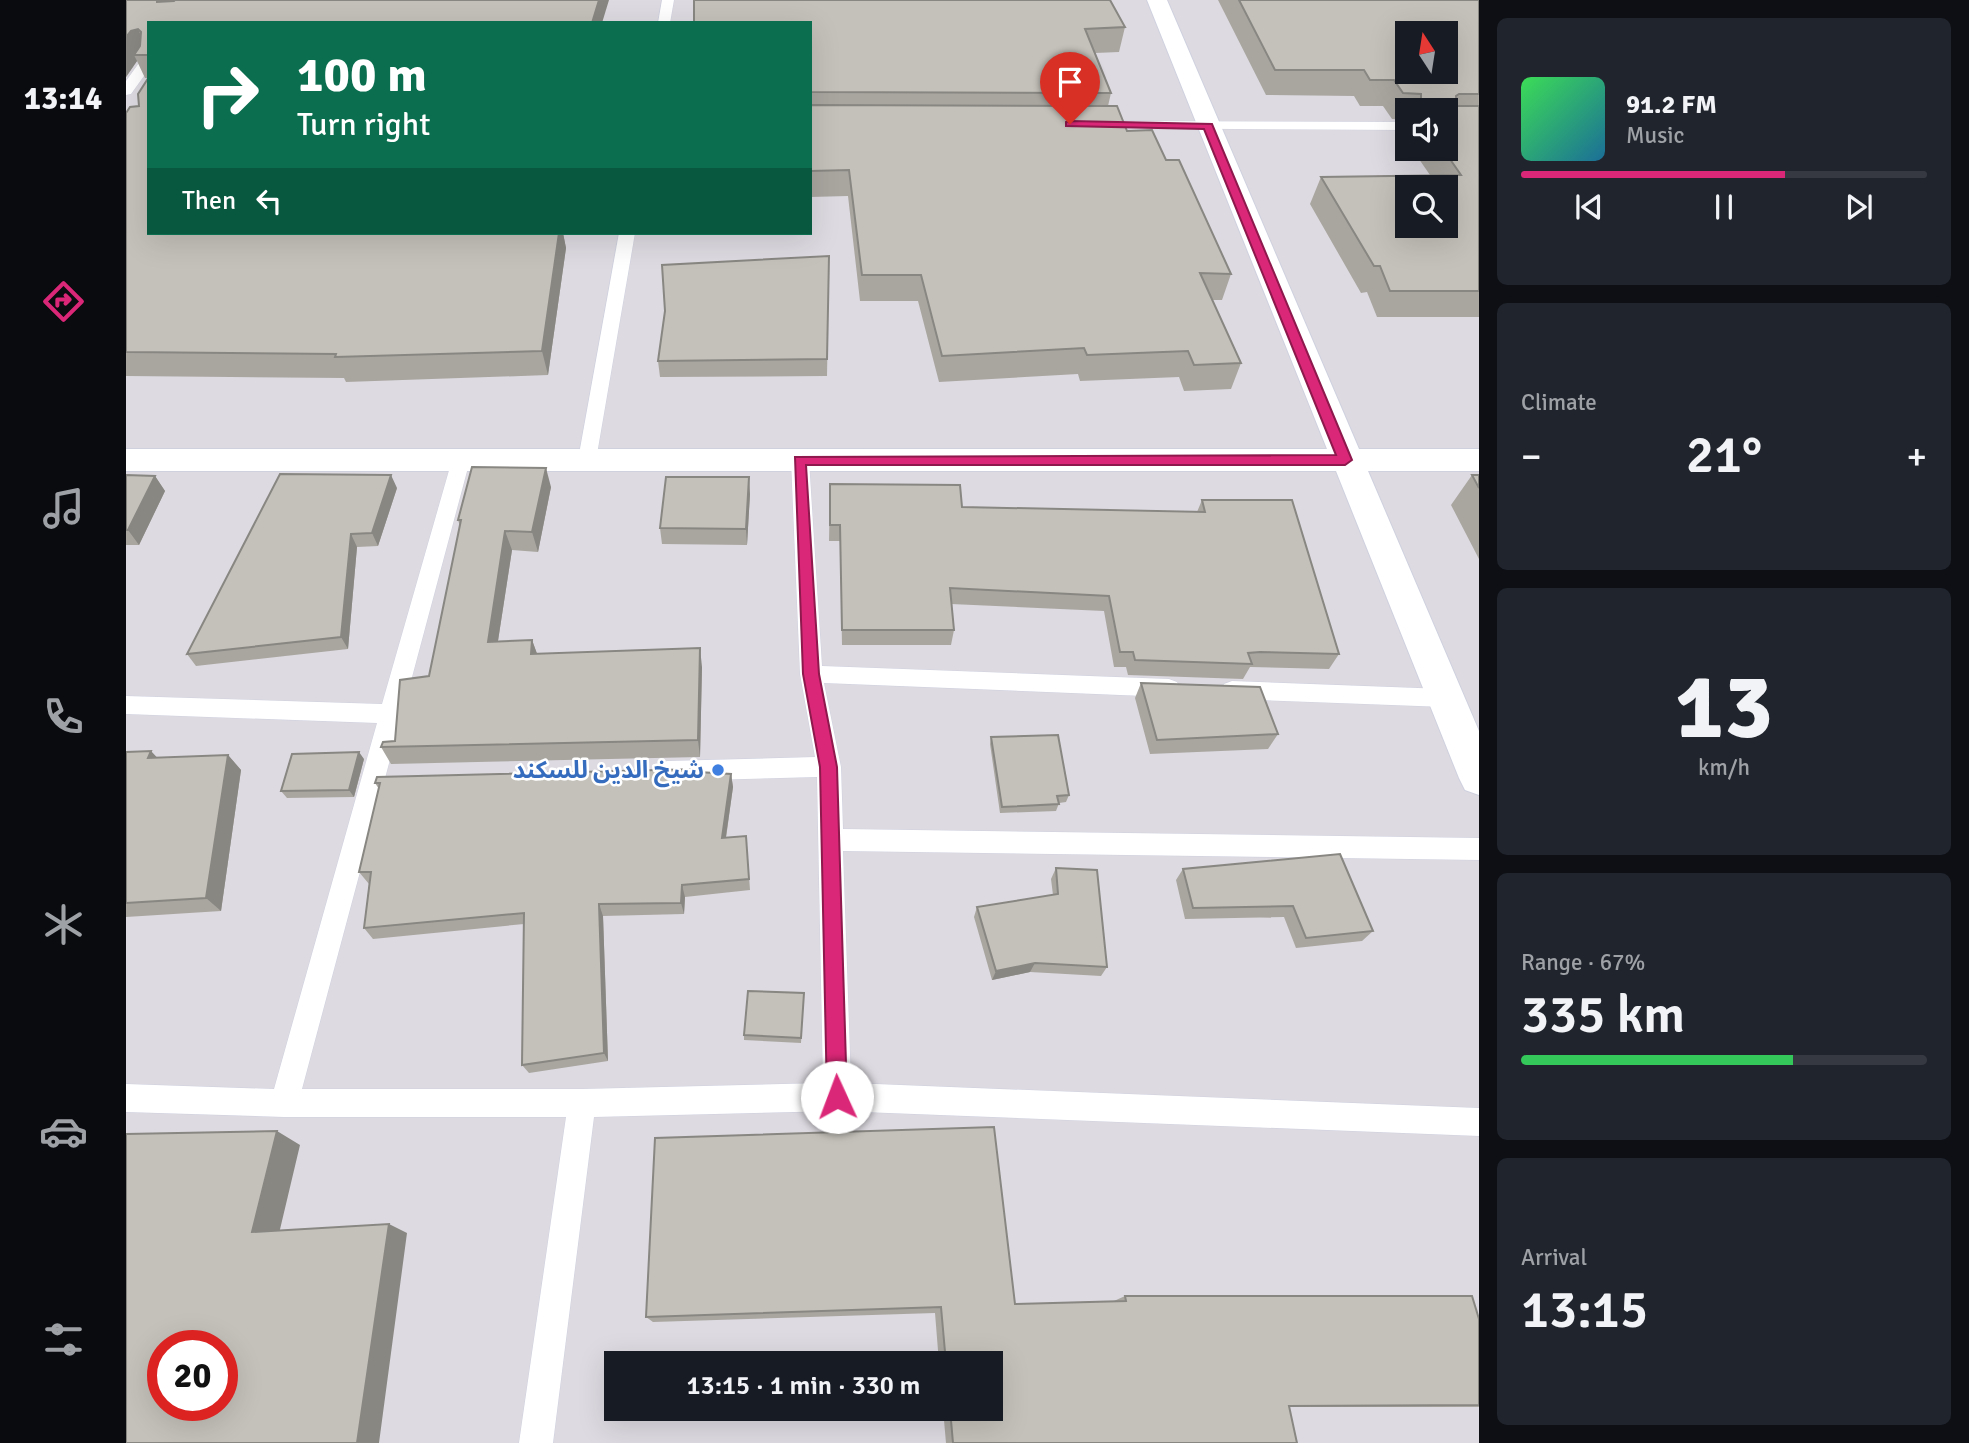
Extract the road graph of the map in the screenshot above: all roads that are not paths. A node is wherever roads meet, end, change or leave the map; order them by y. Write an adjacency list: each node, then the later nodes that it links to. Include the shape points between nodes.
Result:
1 (668, 0): 3 (lane)
2 (1157, 0): 7 (street)
3 (664, 21)
4 (147, 62): 5 (lane)
5 (126, 91)
6 (1084, 124): 7 (lane)
7 (1208, 126): 8 (lane); 14 (street)
8 (1395, 126)
9 (627, 235): 12 (lane)
10 (126, 460): 11 (street)
11 (460, 460): 12 (street); 19 (lane)
12 (587, 460): 13 (street)
13 (800, 460): 14 (street); 16 (lane)
14 (1345, 460): 15 (street); 17 (street)
15 (1479, 460)
16 (811, 674): 17 (lane); 20 (lane)
17 (1445, 698): 24 (street)
18 (126, 705): 19 (lane)
19 (391, 714): 22 (lane)
20 (829, 767): 21 (lane); 25 (lane)
21 (649, 771)
22 (374, 777): 23 (lane); 29 (lane)
23 (401, 777)
24 (1479, 778)
25 (830, 840): 26 (lane); 27 (lane)
26 (1479, 849)
27 (837, 1097): 30 (lane); 31 (lane)
28 (126, 1098): 29 (lane)
29 (284, 1103): 30 (lane)
30 (582, 1103): 32 (lane)
31 (1479, 1122)
32 (536, 1443)

